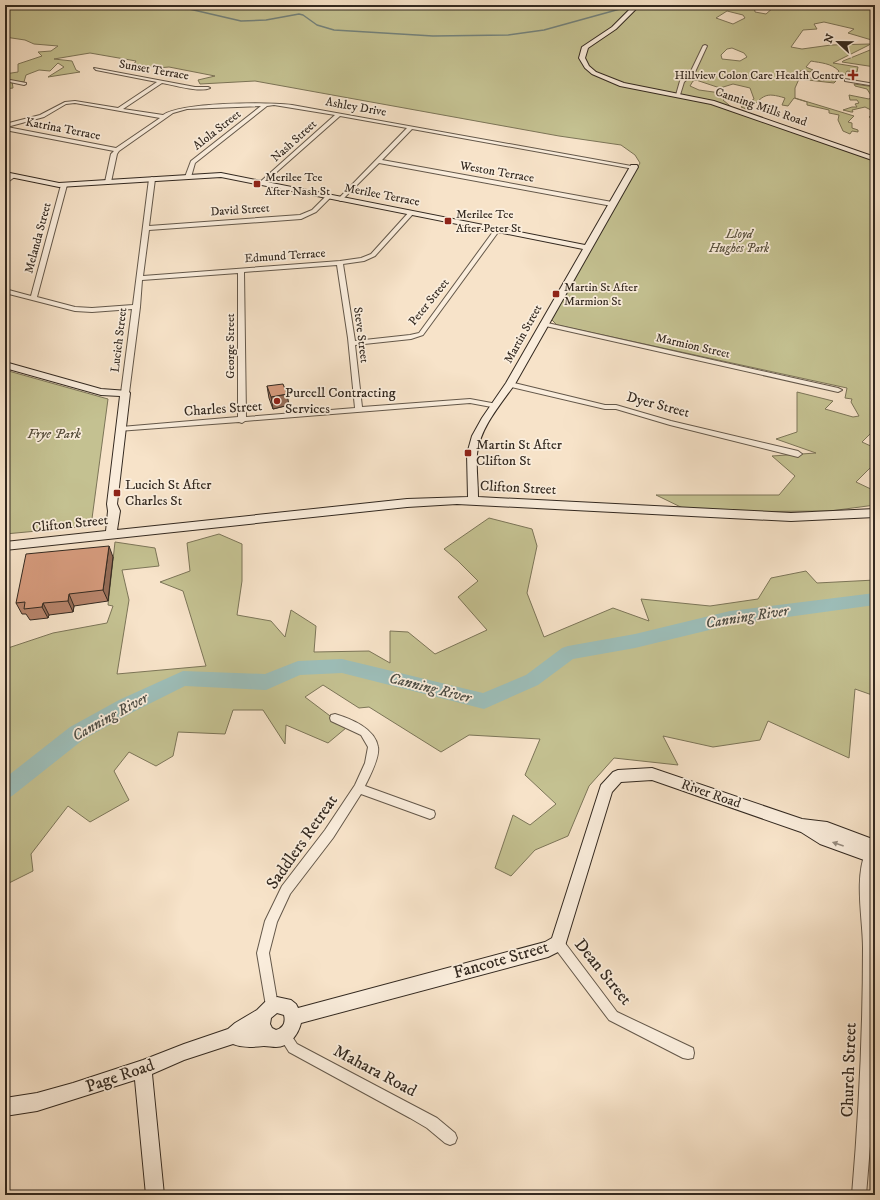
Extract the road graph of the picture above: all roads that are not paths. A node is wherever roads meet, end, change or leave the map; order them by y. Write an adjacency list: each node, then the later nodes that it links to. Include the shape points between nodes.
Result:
1 (636, 5): 10 (main road, Canning Mills Road, via 614,28 586,47 582,58 594,73 622,85)
2 (705, 46): 10 (street, via 693,72 682,81)
3 (96, 69): 6 (street, Sunset Terrace)
4 (5, 80): 7 (street)
5 (847, 80): 8 (street)
6 (160, 82): 9 (street, Sunset Terrace); 12 (street)
7 (24, 84)
8 (875, 85)
9 (208, 88)
10 (678, 94): 18 (main road, Canning Mills Road, via 725,106)
11 (266, 105): 13 (street, Ashley Drive, via 292,106); 14 (street, Ashley Drive, via 182,108); 23 (street, Alola Street, via 193,162)
12 (119, 109): 14 (street); 15 (street, via 68,102 42,116)
13 (339, 114): 16 (street, Ashley Drive); 27 (street, Nash Street)
14 (164, 117): 17 (street, Ashley Drive)
15 (5, 127): 17 (street, Katrina Terrace)
16 (412, 127): 19 (street); 20 (street, Ashley Drive)
17 (117, 150): 26 (street)
18 (875, 159)
19 (378, 161): 30 (street); 31 (street, Weston Terrace)
20 (634, 167): 31 (main road, Martin Street)
21 (5, 174): 22 (main road, Merilee Terrace)
22 (13, 176): 25 (street); 28 (main road, Merilee Terrace)
23 (188, 177): 24 (main road, Merilee Terrace); 27 (main road, Merilee Terrace, via 220,175)
24 (152, 179): 26 (main road, Merilee Terrace); 33 (street, Lucich Street)
25 (5, 182)
26 (108, 182): 28 (main road, Merilee Terrace)
27 (262, 183): 29 (main road, Merilee Terrace)
28 (64, 185): 40 (street, Melanda Street)
29 (328, 197): 30 (main road, Merilee Terrace); 33 (street, David Street, via 314,211 301,217)
30 (341, 199): 32 (main road, Merilee Terrace)
31 (612, 204): 35 (main road, Martin Street)
32 (411, 213): 34 (main road, Merilee Terrace); 36 (street, Edmund Terrace, via 373,255)
33 (146, 228): 38 (street, Lucich Street)
34 (497, 230): 35 (main road, Merilee Terrace); 43 (street, Peter Street, via 421,334)
35 (588, 248): 42 (main road, Martin Street)
36 (340, 264): 37 (street, Edmund Terrace); 43 (street, Steve Street)
37 (241, 271): 38 (street, Edmund Terrace); 50 (street, George Street)
38 (140, 278): 41 (street, Lucich Street)
39 (5, 291): 40 (street)
40 (34, 298): 41 (street, via 75,309)
41 (137, 307): 47 (street, Lucich Street)
42 (543, 324): 45 (main road, Martin Street); 46 (street, Marmion Street)
43 (351, 343): 49 (street, Steve Street)
44 (5, 365): 47 (main road, via 100,392)
45 (510, 384): 48 (main road, Martin Street); 52 (street, Dyer Street, via 623,409)
46 (838, 390)
47 (126, 393): 51 (main road, Lucich Street)
48 (494, 406): 49 (street, Charles Street, via 470,401); 53 (main road, Martin Street, via 477,437 472,453)
49 (359, 410): 50 (street, Charles Street)
50 (242, 421): 51 (street, Charles Street)
51 (121, 430): 55 (main road, Lucich Street, via 112,504 114,511)
52 (798, 454)
53 (473, 500): 54 (main road, Clifton Street, via 790,517); 55 (main road, Clifton Street)
54 (875, 513)
55 (108, 532): 56 (main road, Clifton Street); 57 (main road, Clifton Street, via 84,538)
56 (5, 542)
57 (5, 546)
58 (335, 718): 60 (street, Saddlers Retreat, via 365,732 373,747 370,763)
59 (618, 776): 62 (main road, River Road, via 652,774 802,826 825,839); 64 (main road, Fancote Street, via 606,789)
60 (359, 788): 61 (street); 66 (street, Saddlers Retreat, via 329,834 286,890 271,921 263,953)
61 (430, 814)
62 (874, 852): 65 (street, Church Street, via 866,866)
63 (875, 922): 65 (street, Church Street)
64 (558, 943): 67 (main road, Fancote Street, via 548,949); 70 (street, Dean Street, via 613,1016)
65 (869, 946): 75 (street, Church Street, via 866,1081)
66 (268, 1011): 67 (main road, via 277,1005 286,1006); 68 (main road, Page Road); 69 (main road, via 261,1025 263,1030)
67 (294, 1017): 69 (main road, via 292,1028)
68 (233, 1036): 69 (main road, Page Road, via 240,1039); 71 (main road, Page Road)
69 (277, 1037): 73 (street, Mahara Road, via 293,1048 415,1112)
70 (688, 1053)
71 (143, 1069): 72 (main road, Page Road, via 74,1092); 74 (main road)
72 (5, 1107)
73 (450, 1138)
74 (155, 1193)
75 (859, 1195)

